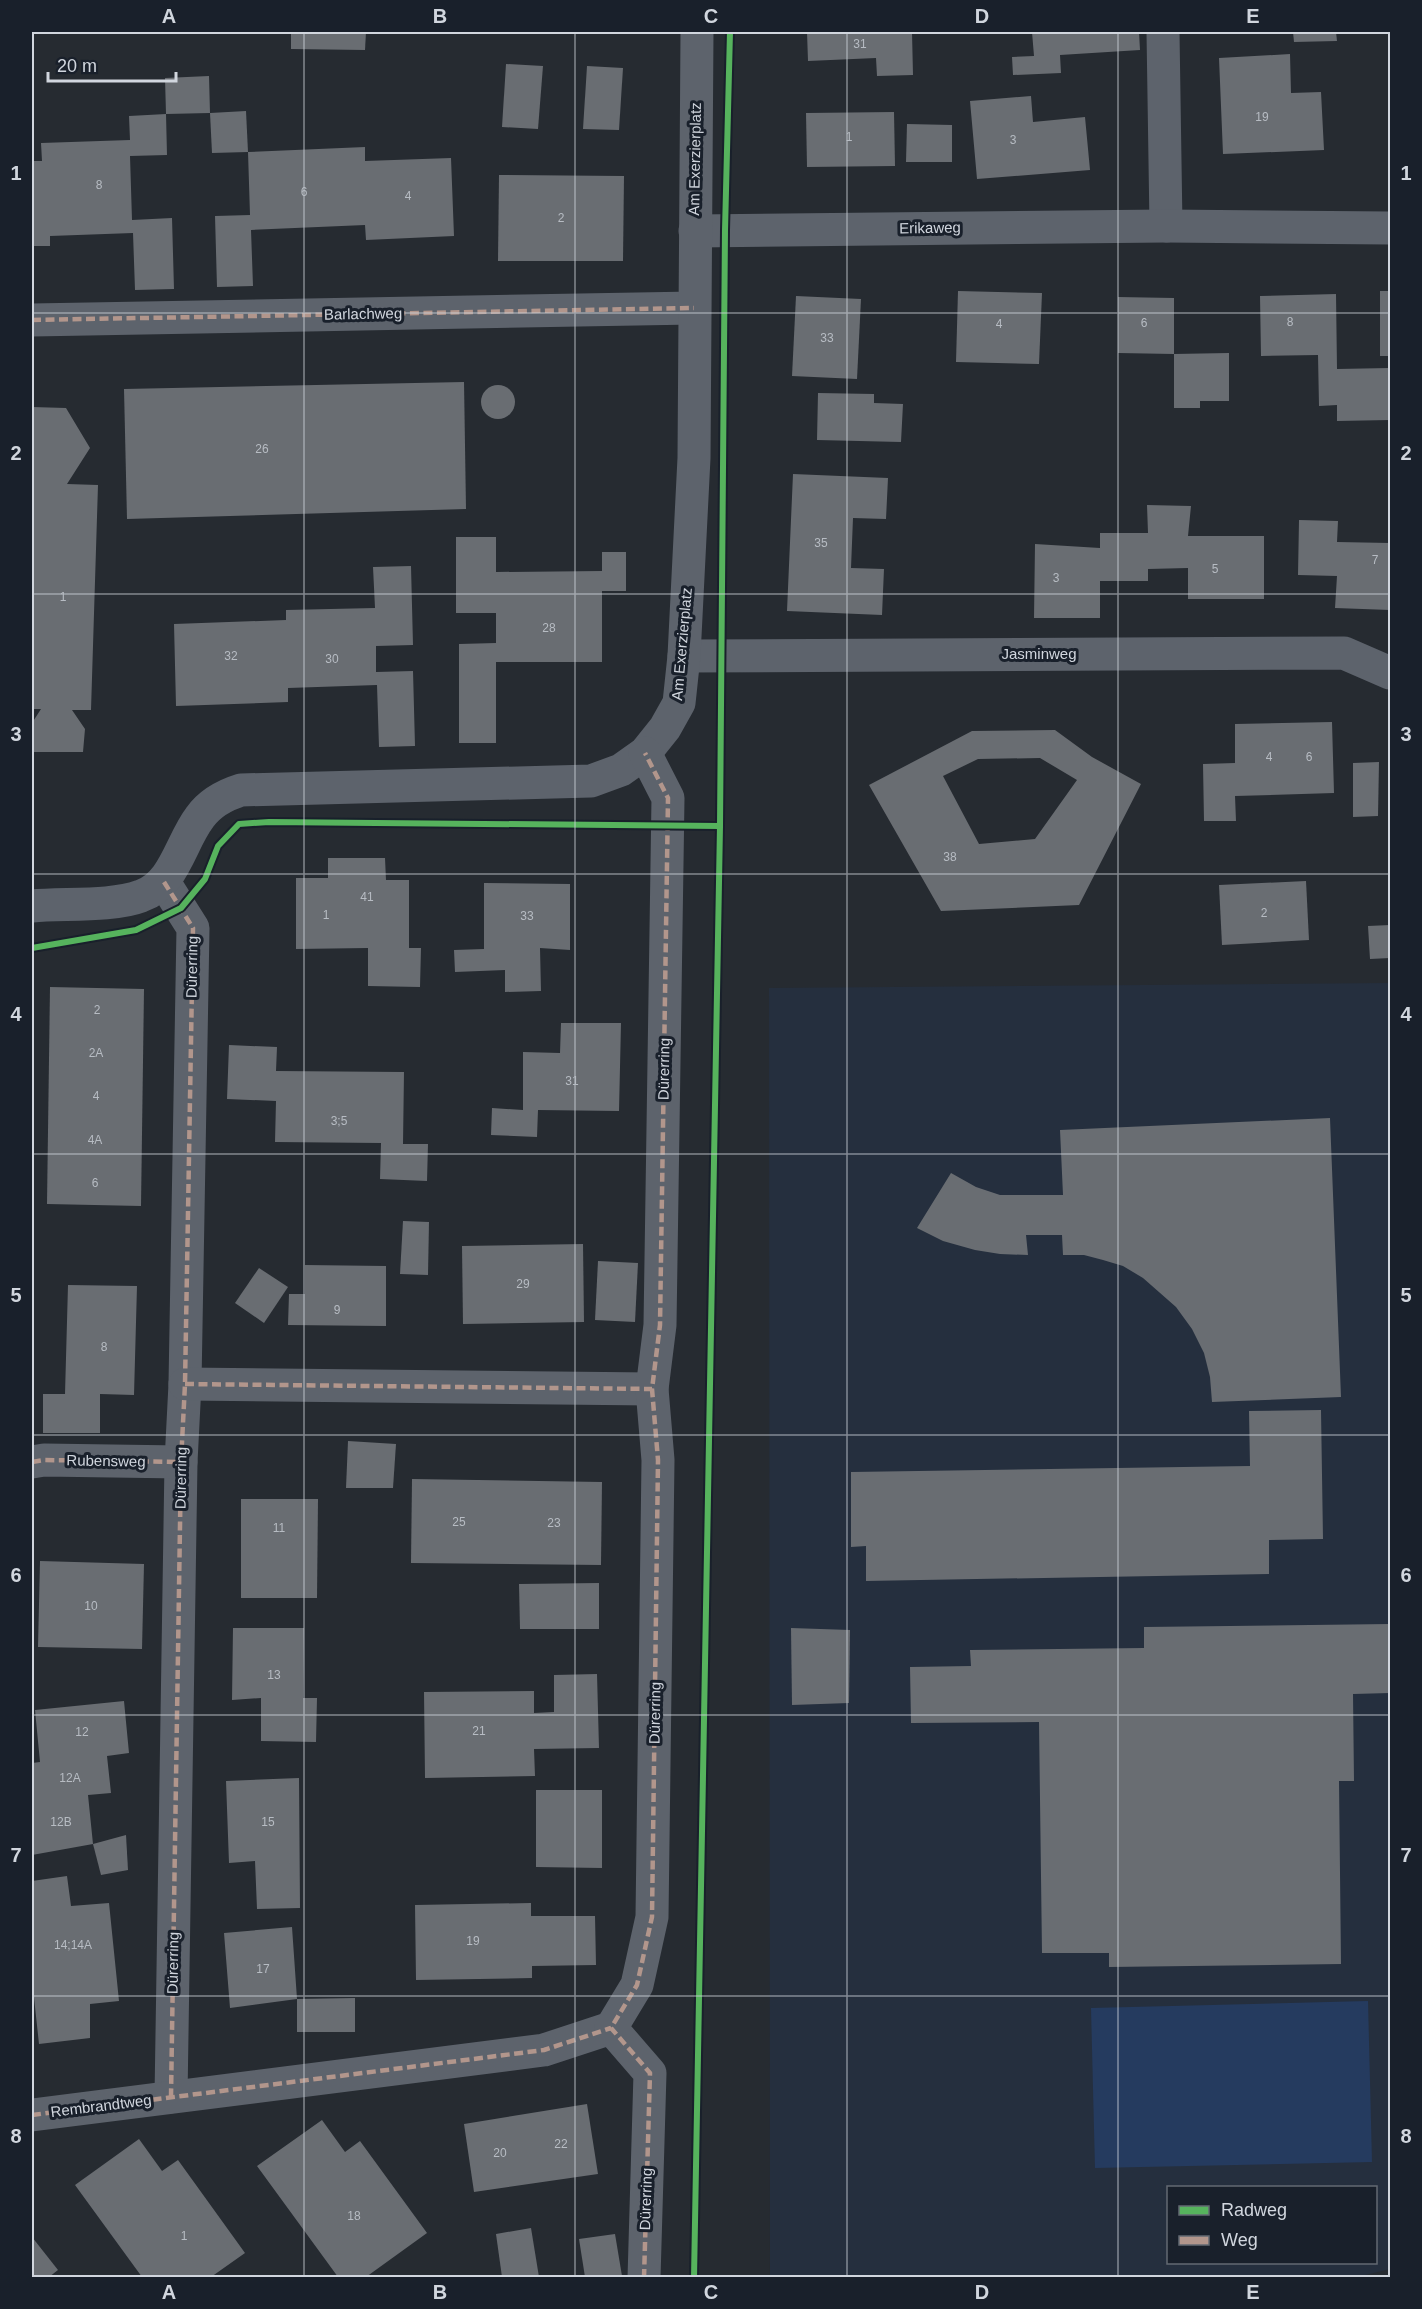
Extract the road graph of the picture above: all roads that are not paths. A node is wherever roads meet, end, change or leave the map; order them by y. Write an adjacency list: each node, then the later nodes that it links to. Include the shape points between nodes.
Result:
1 (696, 32): 5 (street, Am Exerzierplatz)
2 (1163, 32): 3 (street)
3 (1166, 226): 4 (street, Erikaweg); 5 (street, Erikaweg)
4 (1390, 228)
5 (695, 231): 6 (street, Am Exerzierplatz)
6 (694, 308): 7 (street, Barlachweg); 8 (street, Am Exerzierplatz, via 694,458)
7 (32, 320)
8 (684, 656): 9 (street, Jasminweg, via 1344,652); 10 (street, Am Exerzierplatz, via 679,703)
9 (1390, 673)
10 (645, 753): 11 (street, Am Exerzierplatz, via 621,770 591,781 241,790 225,795 200,817); 14 (street, Dürerring, via 668,798 660,1325)
11 (164, 882): 12 (street, via 142,896 114,902); 13 (street, Dürerring, via 193,928)
12 (32, 906)
13 (185, 1384): 14 (street); 16 (street, Dürerring)
14 (652, 1389): 17 (street, Dürerring, via 658,1460 652,1917 637,1985)
15 (32, 1462): 16 (street, Rubensweg)
16 (181, 1462): 18 (street, Dürerring)
17 (611, 2028): 18 (street, via 544,2050); 20 (street, Dürerring, via 650,2073)
18 (171, 2097): 19 (street, Rembrandtweg)
19 (32, 2115)
20 (644, 2277)

